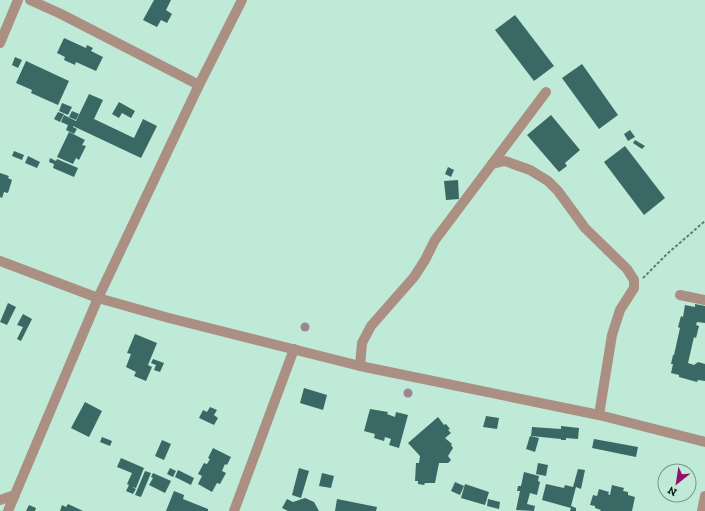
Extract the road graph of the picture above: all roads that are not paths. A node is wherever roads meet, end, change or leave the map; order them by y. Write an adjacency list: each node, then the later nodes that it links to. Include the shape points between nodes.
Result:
1 (18, 0): 4 (street)
2 (30, 0): 5 (street)
3 (242, 0): 5 (street)
4 (0, 43)
5 (199, 85): 10 (street)
6 (546, 92): 7 (street)
7 (492, 164): 13 (street, via 435,240 414,277 371,326 362,343); 14 (street, via 505,161 530,170 548,181 585,228 634,280 634,288 620,310 612,334)
8 (0, 261): 10 (street)
9 (680, 295): 11 (street)
10 (98, 298): 12 (street); 16 (street)
11 (705, 300)
12 (294, 349): 13 (street); 20 (street)
13 (360, 366): 14 (street)
14 (599, 415): 15 (street)
15 (705, 442)
16 (14, 495): 18 (street); 19 (street)
17 (705, 496): 21 (street)
18 (0, 500)
19 (8, 511)
20 (234, 511)
21 (702, 511)

